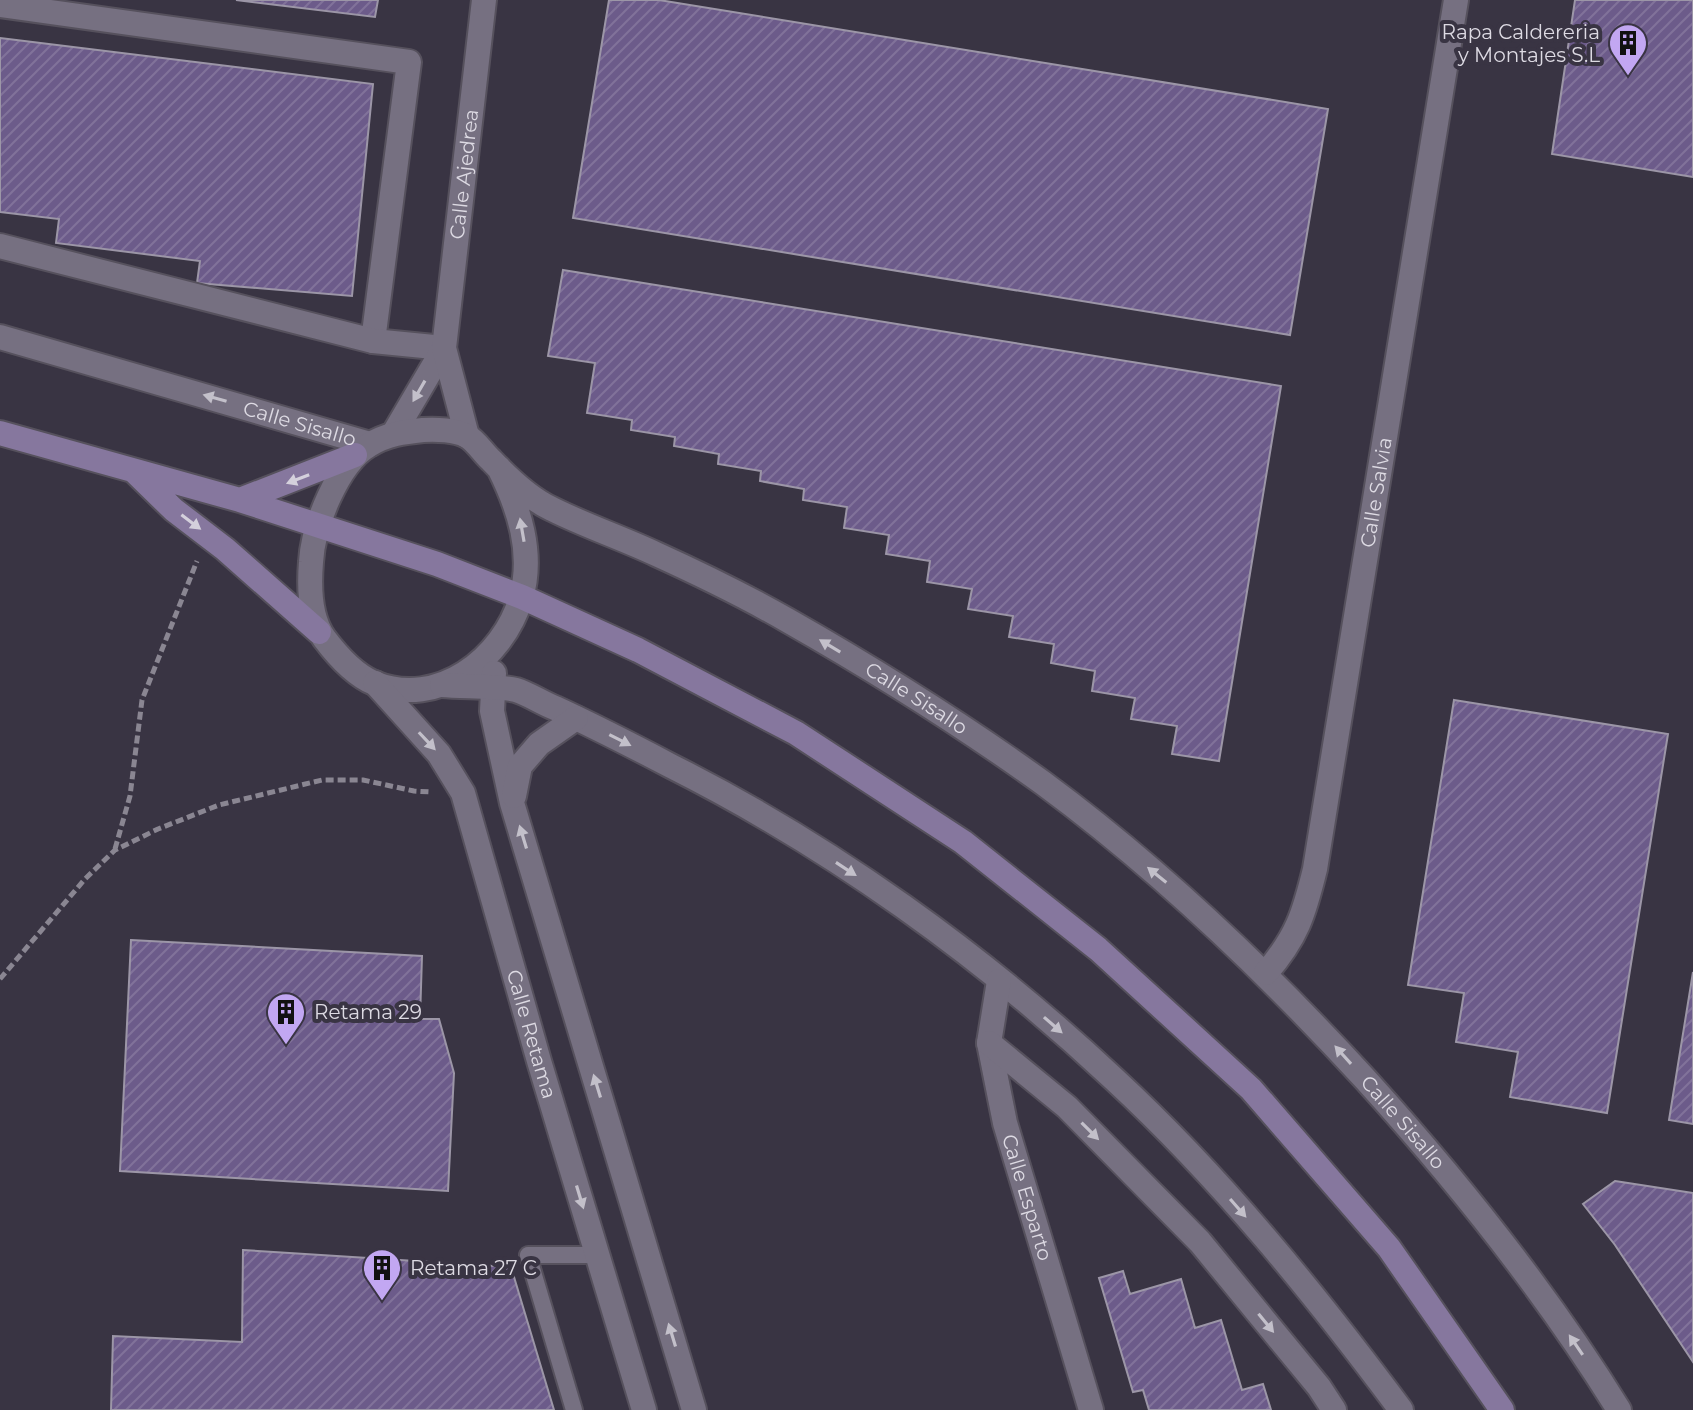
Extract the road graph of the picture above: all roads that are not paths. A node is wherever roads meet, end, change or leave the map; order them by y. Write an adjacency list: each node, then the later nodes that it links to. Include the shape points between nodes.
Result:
1 (484, 0): 7 (street, Calle Ajedrea)
2 (1456, 0): 24 (street, Calle Salvia, via 1315,869 1304,914 1288,947)
3 (0, 5): 6 (street, via 409,62)
4 (0, 246): 6 (street)
5 (0, 337): 11 (street, Calle Sisallo, one-way to 5)
6 (373, 341): 7 (street)
7 (444, 348): 9 (street, Calle Ajedrea, one-way to 9); 10 (street, Calle Ajedrea)
8 (0, 433): 13 (street)
9 (394, 433): 10 (street, Calle Sisallo, via 435,429); 11 (street, Calle Sisallo)
10 (467, 436): 12 (street, Calle Sisallo)
11 (363, 449): 14 (street, one-way to 14); 15 (street)
12 (499, 468): 16 (street, one-way to 12, via 524,531); 24 (street, Calle Sisallo, one-way to 12, via 1173,888 1045,785 922,701 783,618 655,553 545,506)
13 (133, 470): 14 (street); 17 (street, one-way to 17)
14 (240, 500): 15 (street)
15 (316, 524): 16 (street); 17 (street, via 310,583)
16 (522, 597): 18 (street); 34 (street, via 638,650 796,733 963,842 1098,949 1251,1089 1389,1248)
17 (319, 632): 19 (street, Calle Retama, via 347,663)
18 (496, 649): 20 (street); 21 (street)
19 (375, 683): 20 (street, via 413,690); 27 (street, Calle Retama, one-way to 27, via 439,754 463,793)
20 (442, 685): 21 (street)
21 (493, 689): 22 (street, via 515,690); 23 (street, via 492,711)
22 (576, 718): 23 (street, via 539,744 520,766); 25 (street, one-way to 25, via 714,787 788,831 943,936)
23 (512, 803): 30 (street, one-way to 23)
24 (1266, 973): 35 (street, Calle Sisallo, one-way to 24, via 1532,1280 1430,1151)
25 (999, 981): 26 (street, Calle Esparto); 33 (street, one-way to 33, via 1115,1079 1214,1180)
26 (989, 1043): 31 (street, Calle Esparto, via 1005,1123); 32 (street, one-way to 32, via 1067,1107 1200,1242)
27 (597, 1255): 28 (lane, via 528,1255); 29 (street, Calle Retama)
28 (574, 1410)
29 (644, 1410)
30 (694, 1410)
31 (1091, 1410)
32 (1334, 1410)
33 (1401, 1410)
34 (1502, 1410)
35 (1619, 1410)

